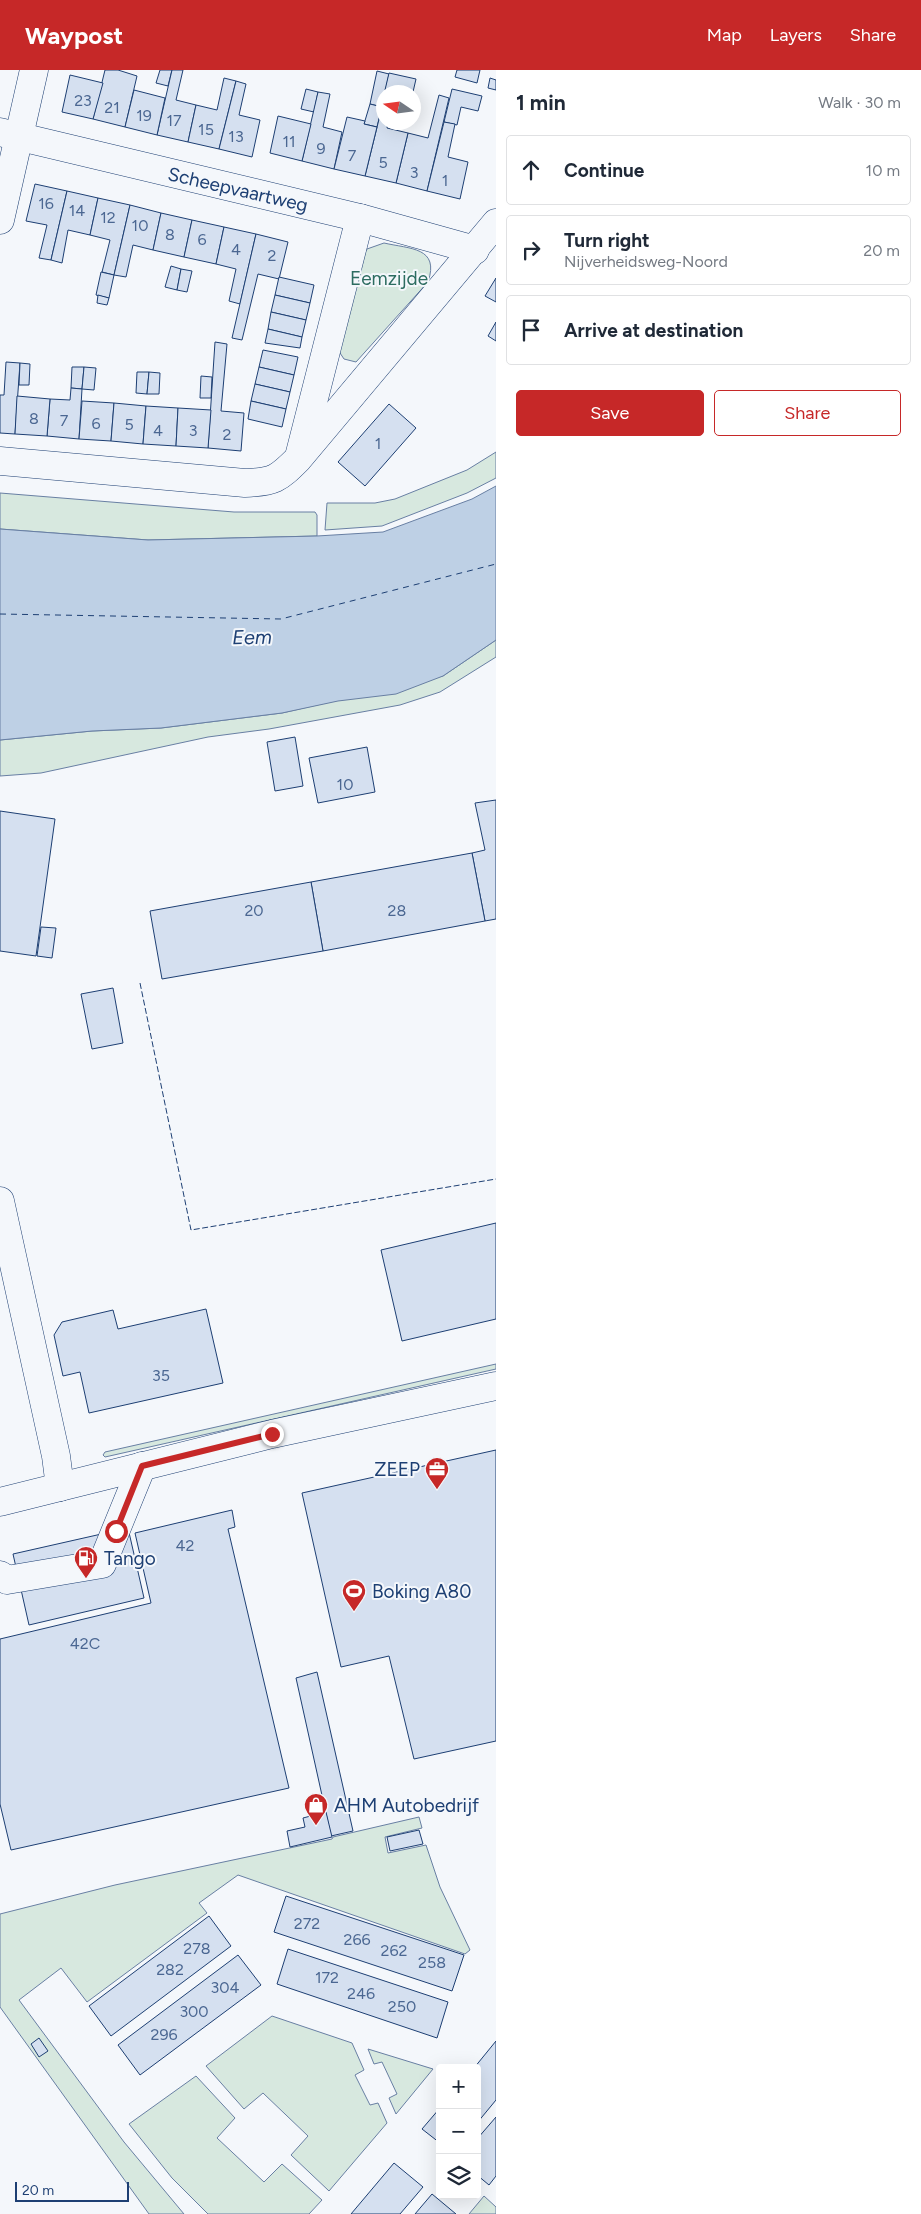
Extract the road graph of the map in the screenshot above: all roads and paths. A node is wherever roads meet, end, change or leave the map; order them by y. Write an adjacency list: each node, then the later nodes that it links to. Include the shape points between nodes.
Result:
1 (34, 70): 2 (street)
2 (10, 134): 3 (street, Scheepvaartweg); 4 (street)
3 (360, 218): 6 (street, Scheepvaartweg); 7 (street)
4 (0, 220)
5 (496, 223): 6 (street)
6 (475, 250): 7 (street)
7 (298, 459): 8 (street, via 268,482 245,484)
8 (0, 461)
9 (0, 1201): 12 (street)
10 (496, 1386): 11 (street, via 272,1434)
11 (142, 1466): 12 (street); 14 (street, via 102,1564 7,1580)
12 (60, 1486): 13 (street)
13 (0, 1502)
14 (0, 1575)

